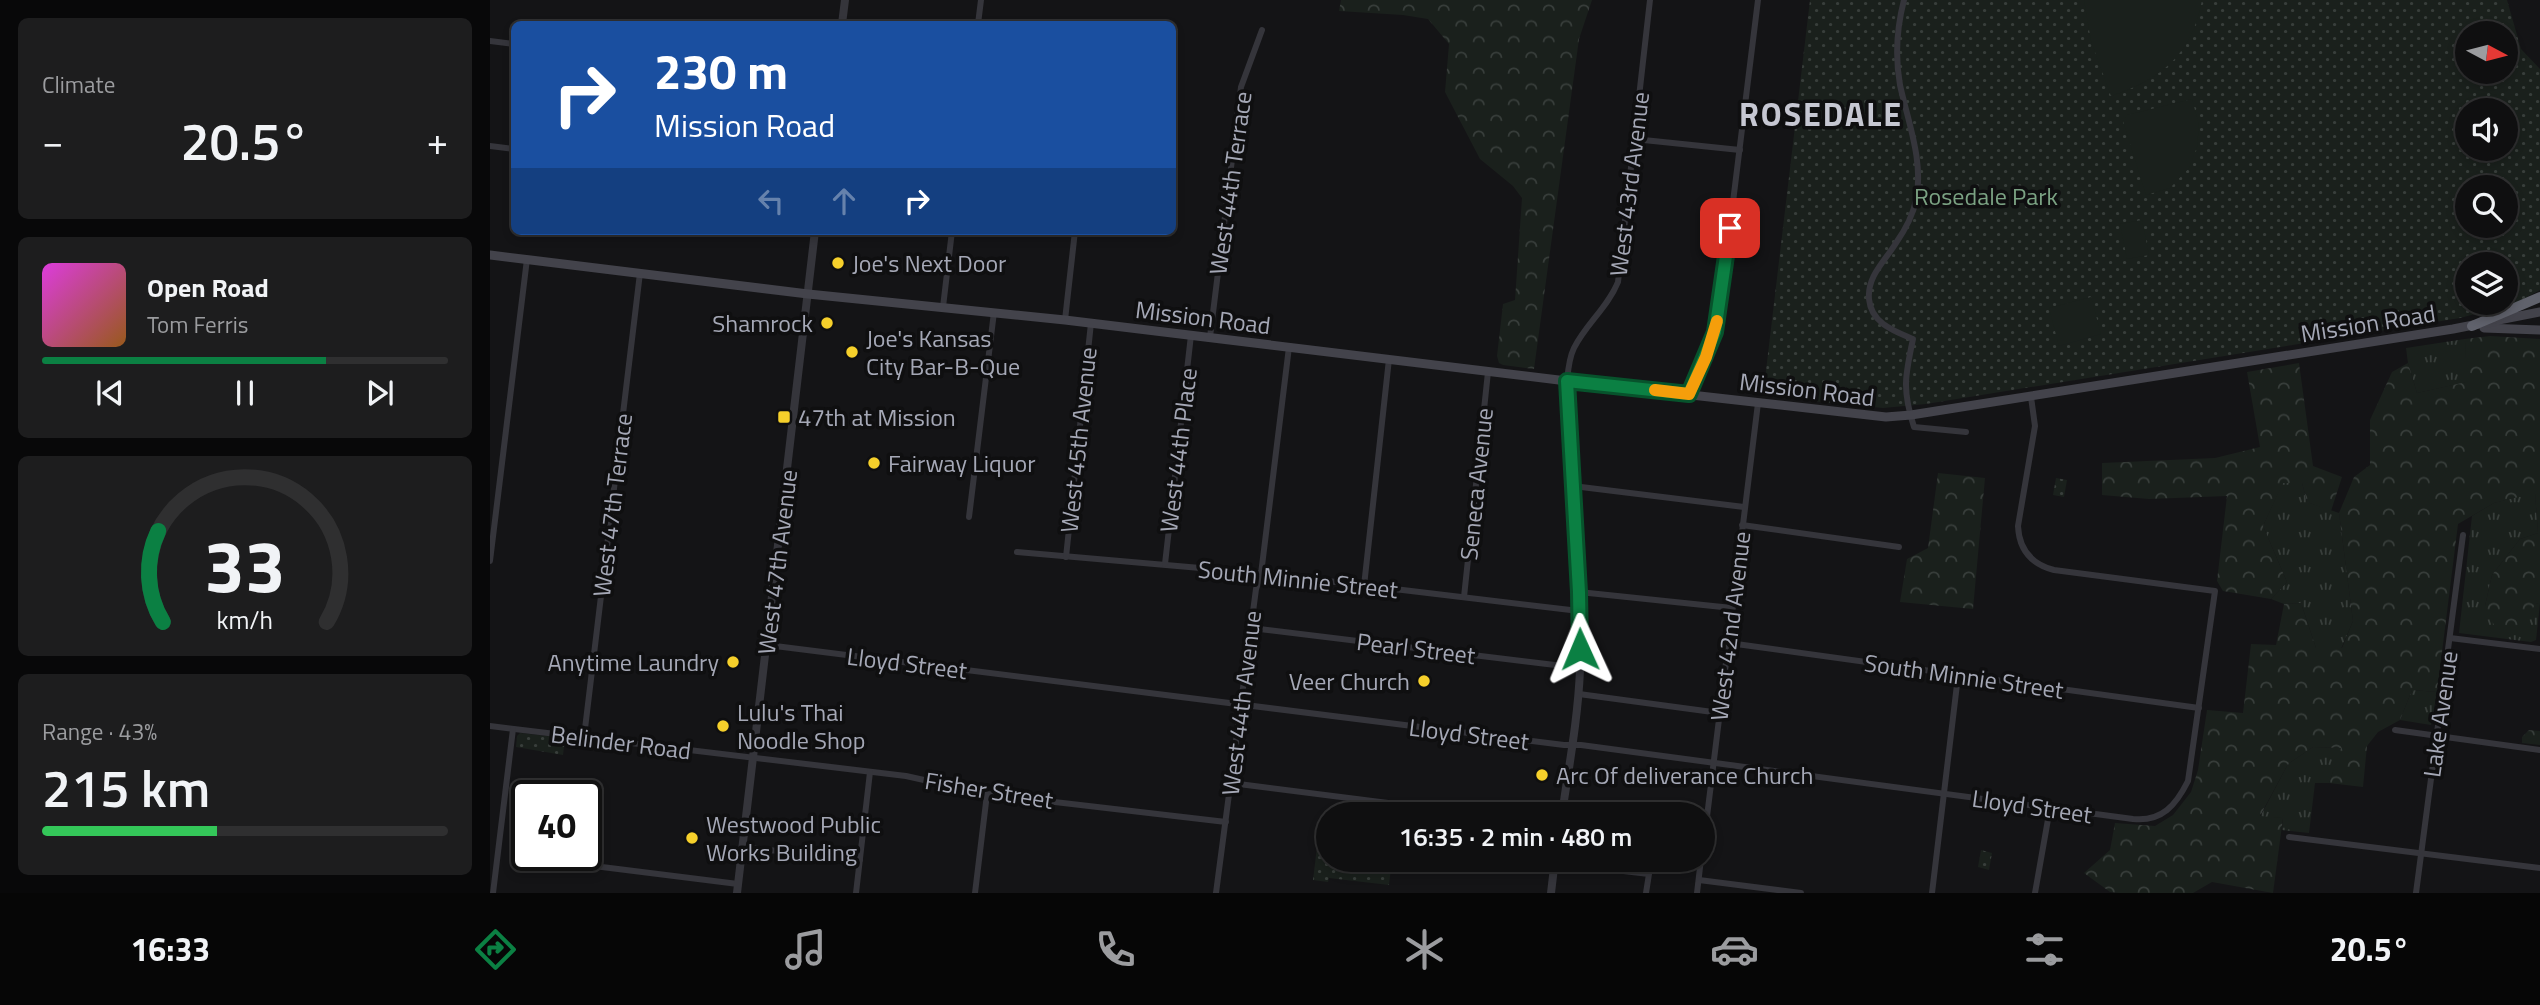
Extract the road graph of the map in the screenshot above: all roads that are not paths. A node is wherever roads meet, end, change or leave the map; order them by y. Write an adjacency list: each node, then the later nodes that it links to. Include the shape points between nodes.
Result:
1 (845, 0): 6 (street)
2 (981, 0): 7 (street)
3 (1650, 0): 11 (street, West 43rd Avenue)
4 (1758, 0): 14 (street)
5 (1904, 0): 39 (street, via 1898,55 1918,173 1916,199 1909,222 1875,272 1869,301 1873,315 1913,340 1905,394)
6 (842, 21)
7 (978, 21)
8 (1262, 30): 31 (street, West 44th Terrace, via 1241,87)
9 (490, 41): 10 (street)
10 (511, 44)
11 (1634, 139): 14 (street); 35 (street, West 43rd Avenue, via 1619,282 1575,347)
12 (490, 146): 13 (street)
13 (511, 149)
14 (1740, 150): 36 (street, via 1715,332)
15 (815, 235): 21 (street, West 47th Avenue)
16 (952, 235): 23 (street)
17 (1075, 235): 26 (street, West 45th Avenue)
18 (490, 255): 19 (main road, Mission Road)
19 (527, 259): 20 (main road, Mission Road); 49 (street)
20 (640, 273): 21 (main road, Mission Road); 72 (street, West 47th Terrace)
21 (808, 294): 23 (main road, Mission Road); 60 (street, West 47th Avenue)
22 (2540, 297): 28 (highway)
23 (943, 307): 24 (main road, Mission Road)
24 (994, 312): 26 (main road, Mission Road); 43 (street)
25 (2540, 312): 28 (main road, Mission Road)
26 (1065, 320): 27 (main road, Mission Road)
27 (1091, 323): 30 (main road, Mission Road); 48 (street, West 45th Avenue)
28 (2472, 327): 29 (main road); 37 (main road, Mission Road)
29 (2540, 330)
30 (1191, 335): 31 (main road, Mission Road); 50 (street, West 44th Place)
31 (1210, 337): 32 (main road, Mission Road)
32 (1289, 347): 33 (main road, Mission Road); 51 (street, West 44th Avenue)
33 (1389, 359): 34 (main road, Mission Road); 52 (street)
34 (1488, 372): 35 (main road, Mission Road); 54 (street, Seneca Avenue)
35 (1567, 381): 36 (main road, Mission Road); 41 (street, West 43rd Avenue)
36 (1689, 394): 38 (main road, Mission Road)
37 (2031, 397): 39 (main road, Mission Road); 66 (street, via 2035,426 2018,539 2031,559 2045,568 2215,591)
38 (1758, 403): 39 (main road, Mission Road, via 1886,417); 42 (street, West 42nd Avenue)
39 (1911, 415): 40 (street, via 1916,428)
40 (1966, 432)
41 (1573, 486): 42 (street); 53 (street, West 43rd Avenue)
42 (1744, 507): 44 (street, West 42nd Avenue)
43 (969, 517)
44 (1742, 525): 46 (street); 55 (street, West 42nd Avenue)
45 (2463, 535): 58 (street, Lake Avenue)
46 (1899, 547)
47 (1017, 552): 48 (street, South Minnie Street)
48 (1066, 557): 50 (street, South Minnie Street)
49 (490, 561)
50 (1164, 564): 51 (street, South Minnie Street)
51 (1261, 574): 52 (street, South Minnie Street); 57 (street, West 44th Avenue)
52 (1364, 586): 54 (street, South Minnie Street)
53 (1579, 592): 55 (street); 56 (street, West 43rd Avenue)
54 (1464, 597): 56 (street, South Minnie Street)
55 (1732, 608): 59 (street, West 42nd Avenue)
56 (1579, 611): 62 (street, West 43rd Avenue)
57 (1251, 628): 62 (street, Pearl Street); 65 (street, West 44th Avenue)
58 (2450, 638): 61 (street); 71 (street, Lake Avenue)
59 (1728, 643): 63 (street, South Minnie Street); 67 (street, West 42nd Avenue)
60 (767, 645): 65 (street, Lloyd Street); 75 (street, West 47th Avenue)
61 (2540, 649)
62 (1580, 668): 64 (street, West 43rd Avenue)
63 (1958, 676): 66 (street, South Minnie Street); 80 (street)
64 (1579, 694): 67 (street); 73 (street, West 43rd Avenue)
65 (1239, 706): 73 (street, Lloyd Street); 78 (street, West 44th Avenue)
66 (2199, 708): 84 (street, Lloyd Street, via 2188,781 2158,816 2143,820)
67 (1720, 713): 76 (street, West 42nd Avenue)
68 (490, 726): 69 (street, Belinder Road)
69 (513, 729): 72 (street, Belinder Road); 98 (street)
70 (2395, 730): 71 (street)
71 (2436, 736): 74 (street); 88 (street, Lake Avenue)
72 (584, 737): 75 (street, Belinder Road)
73 (1573, 744): 76 (street, Lloyd Street); 82 (street, West 43rd Avenue)
74 (2540, 750)
75 (753, 758): 77 (street, Fisher Street); 87 (street, West 47th Avenue)
76 (1714, 762): 80 (street, Lloyd Street); 83 (street, West 42nd Avenue)
77 (870, 772): 79 (street, Fisher Street); 89 (street)
78 (1231, 783): 81 (street); 85 (street, West 44th Avenue)
79 (987, 794): 85 (street, Fisher Street); 100 (street)
80 (1944, 794): 84 (street, Lloyd Street); 106 (street)
81 (1381, 802)
82 (1564, 802)
83 (1709, 802)
84 (2050, 808): 97 (street)
85 (1226, 822): 101 (street, West 44th Avenue)
86 (2289, 837): 88 (street)
87 (742, 846): 89 (street); 96 (street, West 47th Avenue)
88 (2421, 852): 91 (street); 107 (street, Lake Avenue)
89 (860, 860): 99 (street)
90 (602, 868): 96 (street)
91 (2540, 868)
92 (1554, 872): 102 (street)
93 (1635, 872): 103 (street, via 1649,874)
94 (1700, 872): 95 (street)
95 (1699, 880): 104 (street); 105 (street)
96 (737, 888)
97 (2038, 892)
98 (493, 893)
99 (856, 893)
100 (975, 893)
101 (1216, 893)
102 (1551, 893)
103 (1646, 893)
104 (1697, 893)
105 (1801, 893)
106 (1932, 893)
107 (2416, 893)

